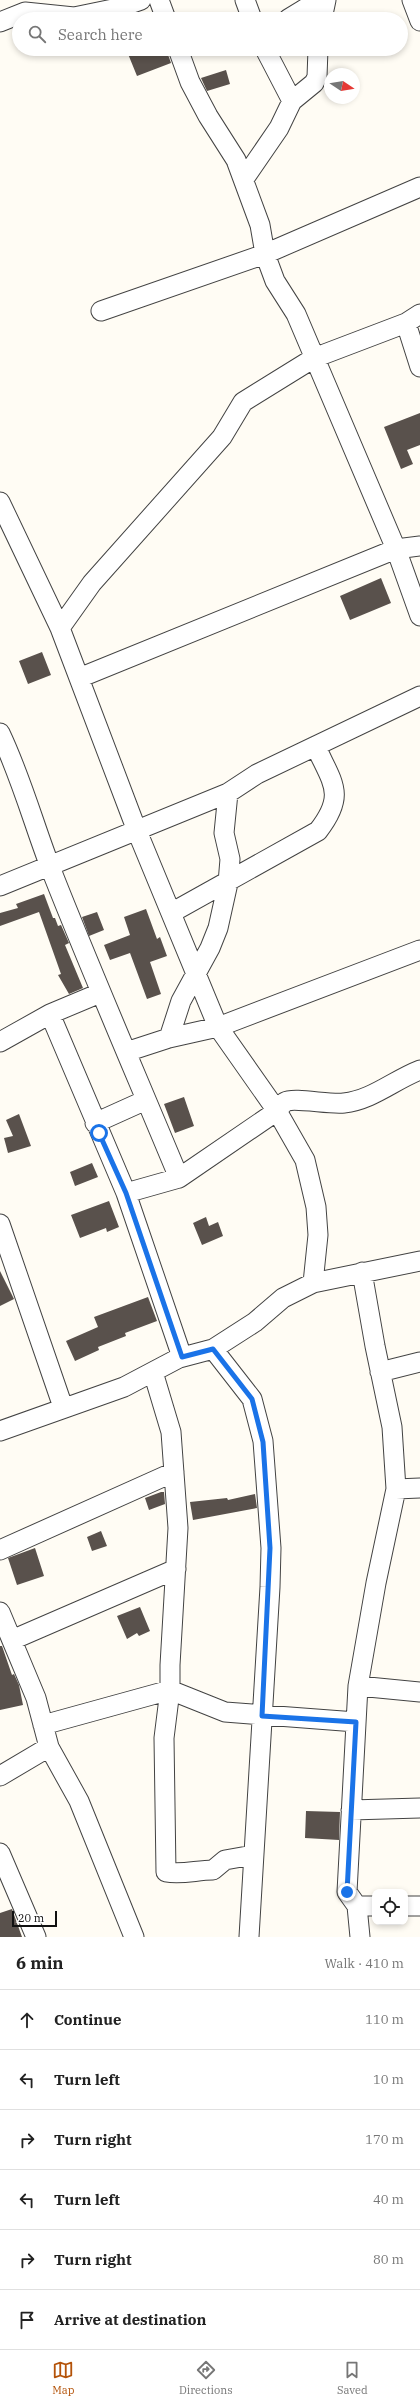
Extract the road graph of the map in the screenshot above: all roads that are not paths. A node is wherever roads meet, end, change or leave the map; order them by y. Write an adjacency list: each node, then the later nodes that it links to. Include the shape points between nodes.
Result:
1 (141, 0): 7 (street)
2 (159, 0): 8 (street)
3 (245, 0): 9 (street)
4 (315, 0): 10 (street)
5 (326, 0): 11 (street)
6 (412, 0): 13 (street)
7 (98, 12)
8 (163, 12)
9 (249, 12)
10 (298, 12)
11 (323, 12)
12 (12, 17): 14 (street)
13 (420, 21)
14 (0, 22)
15 (181, 56): 19 (street, via 190,82 236,160)
16 (269, 56): 18 (street)
17 (318, 56): 18 (street, via 317,77 314,83)
18 (292, 101): 19 (street, via 279,128)
19 (244, 179): 21 (street, via 260,225)
20 (420, 187): 21 (street)
21 (265, 254): 22 (street); 24 (street, via 275,281 296,314)
22 (101, 311)
23 (413, 319): 24 (street); 25 (street)
24 (314, 358): 28 (street); 30 (street, via 243,402 222,437 92,583)
25 (420, 367)
26 (0, 502): 30 (street)
27 (420, 546): 28 (street)
28 (396, 549): 29 (street); 31 (street)
29 (420, 616)
30 (60, 628): 31 (street)
31 (80, 678): 36 (street)
32 (420, 696): 34 (street)
33 (0, 732): 37 (street, via 21,780)
34 (316, 747): 35 (street, via 257,774); 38 (street, via 333,785 336,801 329,817 318,830)
35 (228, 793): 36 (street); 38 (street, via 224,833 230,859)
36 (137, 831): 37 (street); 40 (street)
37 (50, 866): 39 (street); 43 (street)
38 (228, 883): 40 (street); 42 (street, via 218,928)
39 (0, 886)
40 (170, 913): 42 (street)
41 (420, 950): 45 (street)
42 (196, 975): 45 (street); 46 (street, via 181,1001)
43 (100, 993): 44 (street); 48 (street)
44 (50, 1014): 47 (street); 52 (street)
45 (218, 1027): 46 (street); 51 (street)
46 (169, 1038): 48 (street)
47 (0, 1042)
48 (126, 1052): 50 (street)
49 (420, 1070): 51 (street, via 358,1101 338,1104 285,1102)
50 (146, 1100): 52 (street); 53 (street)
51 (276, 1112): 53 (street); 58 (street, via 305,1160 316,1207 318,1235)
52 (95, 1123): 54 (street)
53 (179, 1178): 54 (street)
54 (126, 1193): 60 (street)
55 (0, 1224): 64 (street)
56 (420, 1261): 57 (street)
57 (362, 1272): 58 (street); 63 (street)
58 (313, 1283): 59 (street, via 284,1298 255,1322)
59 (213, 1349): 60 (street); 76 (street, via 252,1399 263,1442 270,1548)
60 (182, 1357): 62 (street)
61 (420, 1362): 63 (street)
62 (153, 1372): 64 (street, via 124,1387); 66 (street, via 171,1432)
63 (380, 1372): 67 (street, via 392,1427)
64 (63, 1408): 65 (street)
65 (0, 1431)
66 (174, 1472): 69 (street); 70 (street, via 178,1528)
67 (396, 1488): 68 (street); 73 (street)
68 (420, 1488)
69 (0, 1550)
70 (176, 1569): 72 (street); 74 (street)
71 (0, 1612): 72 (street)
72 (9, 1646): 78 (street, via 36,1698)
73 (358, 1686): 75 (street); 77 (street)
74 (170, 1690): 76 (street, via 224,1712); 78 (street); 84 (street, via 164,1738 166,1872 177,1875 213,1870 225,1860)
75 (420, 1692)
76 (262, 1716): 77 (street); 84 (street)
77 (356, 1722): 82 (street)
78 (43, 1725): 79 (street)
79 (50, 1747): 80 (street); 89 (street, via 79,1800)
80 (0, 1776)
81 (420, 1808): 82 (street)
82 (351, 1810): 85 (street, via 347,1892)
83 (0, 1853): 88 (street)
84 (253, 1855): 90 (street)
85 (366, 1906): 91 (street)
86 (408, 1906): 87 (street)
87 (420, 1906)
88 (36, 1937)
89 (134, 1937)
90 (249, 1937)
91 (360, 1937)

